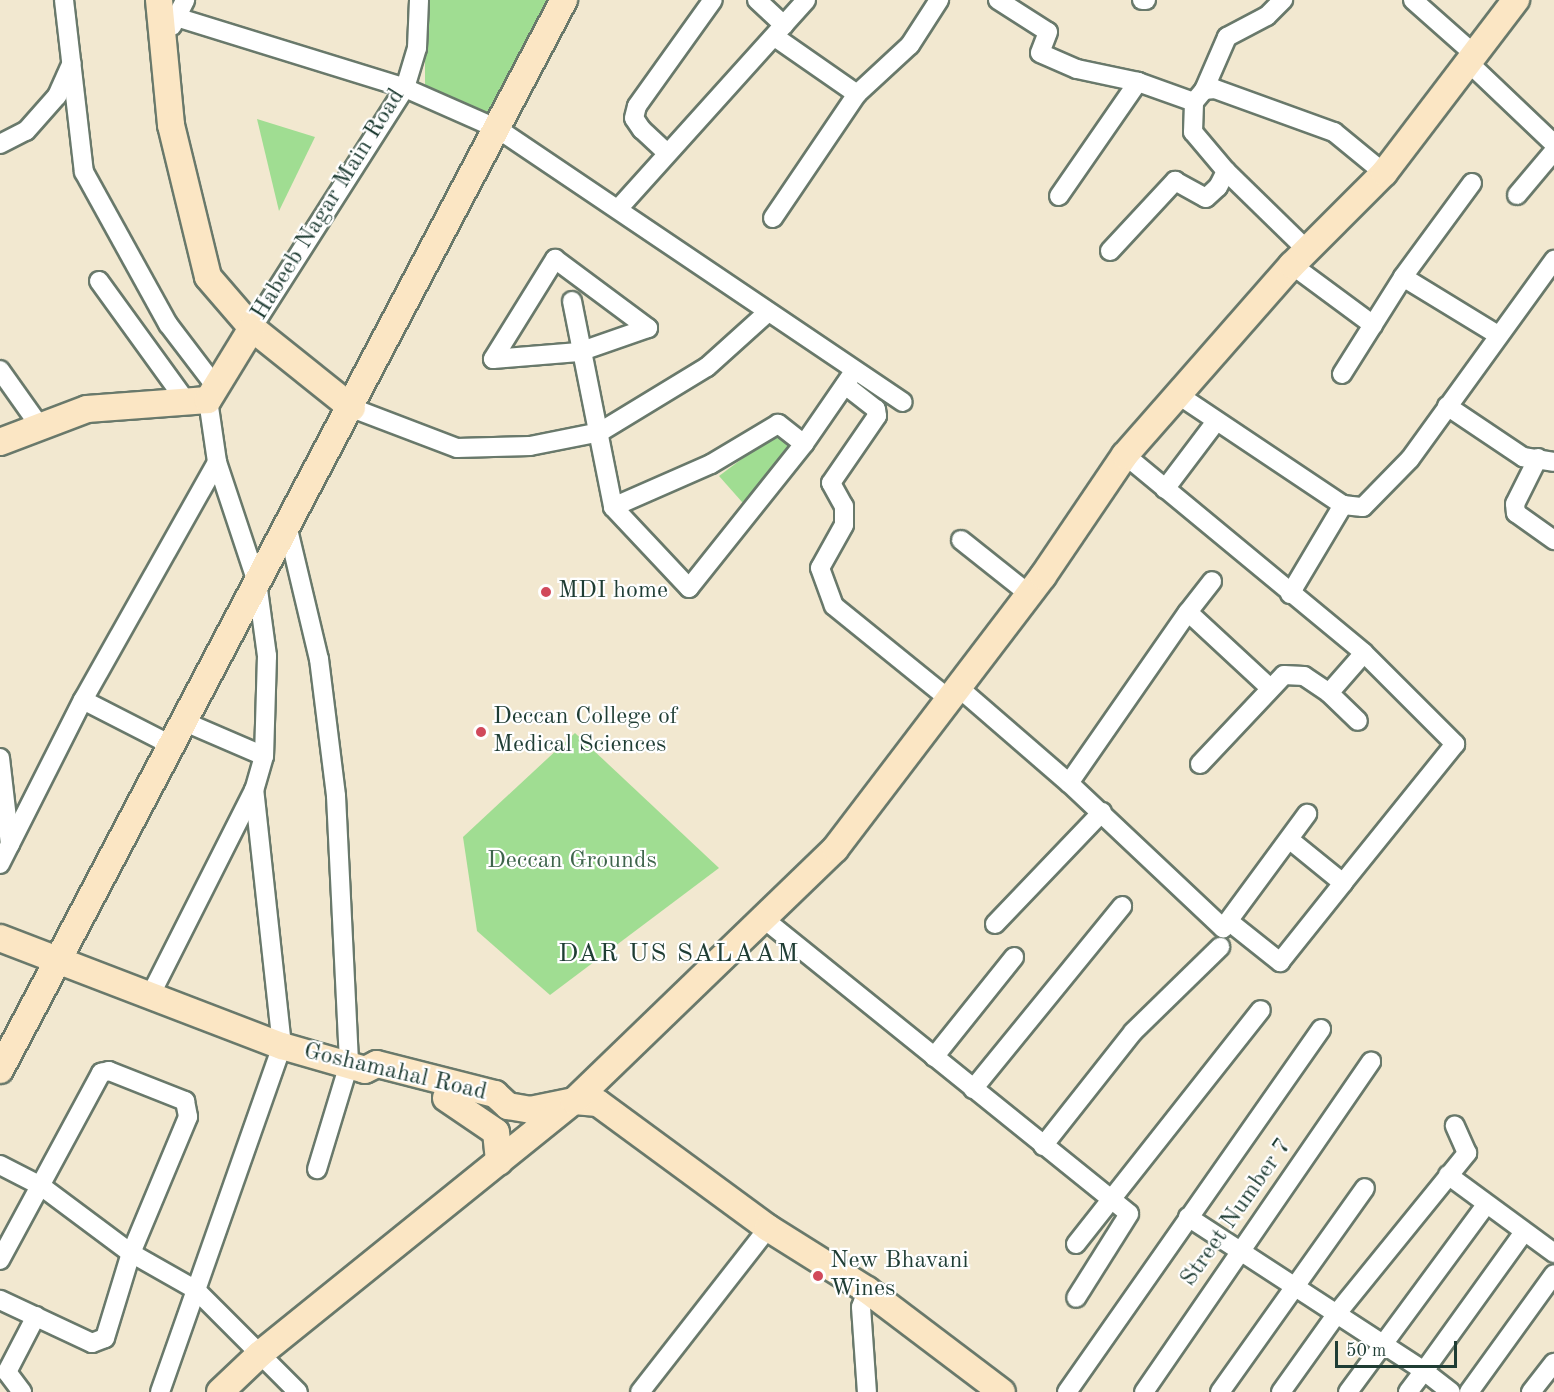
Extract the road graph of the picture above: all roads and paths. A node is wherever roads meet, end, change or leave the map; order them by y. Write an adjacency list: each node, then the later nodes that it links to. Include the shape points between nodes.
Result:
1 (64, 0): 16 (street)
2 (185, 0): 13 (street)
3 (419, 0): 18 (street, Habeeb Nagar Main Road, via 417,48)
4 (564, 0): 21 (street)
5 (713, 0): 25 (street, via 637,106 634,118)
6 (757, 0): 14 (street)
7 (806, 0): 14 (street)
8 (939, 0): 19 (street, via 910,45)
9 (998, 0): 17 (street, via 1048,32 1040,53 1077,69)
10 (1283, 0): 20 (street, via 1267,16 1227,37)
11 (1413, 0): 15 (street)
12 (1516, 0): 15 (street)
13 (167, 18): 18 (street); 41 (street, via 171,125 208,277)
14 (779, 31): 19 (street); 25 (street)
15 (1471, 58): 23 (street); 27 (street)
16 (72, 62): 22 (street, via 57,96 26,131); 48 (street, via 84,172)
17 (1138, 82): 20 (street); 30 (street)
18 (405, 88): 21 (street); 41 (street, Habeeb Nagar Main Road)
19 (857, 94): 32 (street)
20 (1199, 96): 26 (street, via 1193,132); 27 (street, via 1215,89 1334,132)
21 (498, 129): 31 (street); 51 (street)
22 (0, 144)
23 (1554, 144)
24 (1554, 151): 29 (street)
25 (666, 152): 31 (street)
26 (1226, 171): 33 (street, via 1206,198 1175,181); 34 (street)
27 (1384, 173): 34 (street)
28 (1472, 183): 36 (street)
29 (1517, 195)
30 (1059, 196)
31 (618, 209): 39 (street)
32 (773, 218)
33 (1110, 251)
34 (1299, 258): 40 (street); 47 (street)
35 (1554, 260): 42 (street)
36 (1403, 277): 40 (street); 42 (street)
37 (99, 281): 48 (street)
38 (572, 301): 43 (street)
39 (766, 313): 46 (street); 54 (street, via 707,367)
40 (1373, 325): 45 (street)
41 (252, 328): 48 (street, Habeeb Nagar Main Road); 51 (street)
42 (1498, 335): 50 (street)
43 (579, 352): 43 (street, via 648,328 555,259 493,359); 54 (street)
44 (0, 370): 53 (street)
45 (1342, 374)
46 (849, 379): 49 (street); 56 (street); 73 (street, via 876,409 877,416 831,483 844,506 844,525 820,568 834,606)
47 (1177, 394): 52 (street); 57 (street)
48 (203, 396): 53 (street, via 87,409); 59 (street)
49 (903, 402)
50 (1447, 406): 58 (street, via 1523,457); 61 (street, via 1378,495 1363,507)
51 (352, 408): 54 (street, via 457,448 530,446); 63 (street)
52 (1215, 423): 60 (street); 61 (street)
53 (39, 425): 55 (street)
54 (600, 432): 62 (street)
55 (0, 442)
56 (804, 444): 62 (street, via 778,424 711,464); 62 (street, via 689,588)
57 (1125, 455): 60 (street); 68 (street)
58 (1546, 460): 65 (street, via 1515,504 1516,513)
59 (217, 462): 67 (street); 75 (street)
60 (1165, 489): 69 (street)
61 (1342, 505): 69 (street)
62 (613, 507)
63 (287, 525): 67 (street); 104 (street, via 327,711)
64 (962, 540): 68 (street)
65 (1554, 540)
66 (1212, 581): 70 (street)
67 (256, 582): 77 (street); 79 (street, via 267,656)
68 (1029, 594): 73 (street)
69 (1290, 594): 71 (street)
70 (1188, 612): 72 (street); 82 (street)
71 (1364, 653): 74 (street); 89 (street, via 1455,744)
72 (1270, 688): 74 (street, via 1293,671); 81 (street)
73 (953, 693): 82 (street); 91 (street, via 835,849)
74 (1329, 693): 76 (street)
75 (83, 700): 78 (street); 87 (street)
76 (1358, 721)
77 (185, 722): 78 (street); 79 (street)
78 (173, 746): 97 (street)
79 (264, 756): 83 (street)
80 (0, 758): 87 (street)
81 (1200, 764)
82 (1069, 783): 84 (street)
83 (254, 790): 98 (street); 101 (street)
84 (1102, 812): 92 (street, via 1183,896 1223,928); 93 (street)
85 (1307, 814): 86 (street)
86 (1290, 840): 89 (street); 92 (street)
87 (10, 844): 88 (street)
88 (0, 864)
89 (1343, 883): 92 (street, via 1280,962)
90 (1122, 906): 106 (street)
91 (764, 919): 102 (street); 108 (street)
92 (1231, 923)
93 (995, 924)
94 (0, 938): 97 (street, Goshamahal Road)
95 (1220, 947): 111 (street, via 1133,1032)
96 (1014, 957): 102 (street)
97 (62, 958): 98 (street, Goshamahal Road); 105 (street)
98 (150, 996): 101 (street, Goshamahal Road)
99 (1261, 1010): 118 (street)
100 (1321, 1029): 120 (street)
101 (282, 1046): 104 (street, Goshamahal Road); 130 (street)
102 (934, 1057): 106 (street)
103 (1371, 1062): 124 (street, Street Number 7)
104 (357, 1067): 107 (street, via 373,1079); 109 (street, Goshamahal Road, via 377,1064 495,1094); 114 (street)
105 (0, 1070)
106 (973, 1089): 111 (street)
107 (446, 1098): 109 (street, via 493,1111); 112 (street, via 496,1132)
108 (574, 1101): 109 (street, Goshamahal Road, via 530,1110); 112 (street); 121 (street, Goshamahal Road, via 597,1103)
109 (508, 1106)
110 (1455, 1126): 115 (street, via 1467,1153)
111 (1043, 1146): 118 (street)
112 (499, 1162): 137 (street)
113 (0, 1166): 116 (street)
114 (317, 1169)
115 (1448, 1175): 119 (street); 134 (street)
116 (41, 1186): 125 (street); 125 (street, via 101,1073 109,1071 185,1101 188,1117); 127 (street)
117 (1365, 1188): 129 (street)
118 (1111, 1201): 123 (street); 132 (street, via 1130,1218)
119 (1486, 1205): 122 (street); 136 (street)
120 (1188, 1216): 124 (street); 148 (street)
121 (768, 1228): 131 (street, Goshamahal Road); 145 (street)
122 (1524, 1232): 126 (street); 140 (street)
123 (1077, 1244)
124 (1239, 1251): 129 (street); 149 (street, Street Number 7)
125 (131, 1253): 130 (street); 135 (street, via 100,1342)
126 (1554, 1253)
127 (0, 1260)
128 (1554, 1274): 155 (street)
129 (1295, 1286): 134 (street); 150 (street)
130 (196, 1290): 137 (street); 142 (street)
131 (867, 1290): 146 (street, via 861,1307); 147 (street, Goshamahal Road)
132 (1076, 1298)
133 (0, 1300): 135 (street)
134 (1338, 1312): 136 (street); 151 (street)
135 (36, 1316): 139 (street)
136 (1383, 1344): 140 (street); 152 (street)
137 (260, 1354): 143 (street); 144 (street)
138 (1554, 1363): 156 (street)
139 (4, 1371): 141 (street)
140 (1424, 1371): 153 (street); 154 (street)
141 (22, 1392)
142 (160, 1392)
143 (220, 1392)
144 (298, 1392)
145 (640, 1392)
146 (867, 1392)
147 (1002, 1392)
148 (1067, 1392)
149 (1144, 1392)
150 (1220, 1392)
151 (1281, 1392)
152 (1348, 1392)
153 (1408, 1392)
154 (1451, 1392)
155 (1468, 1392)
156 (1531, 1392)

